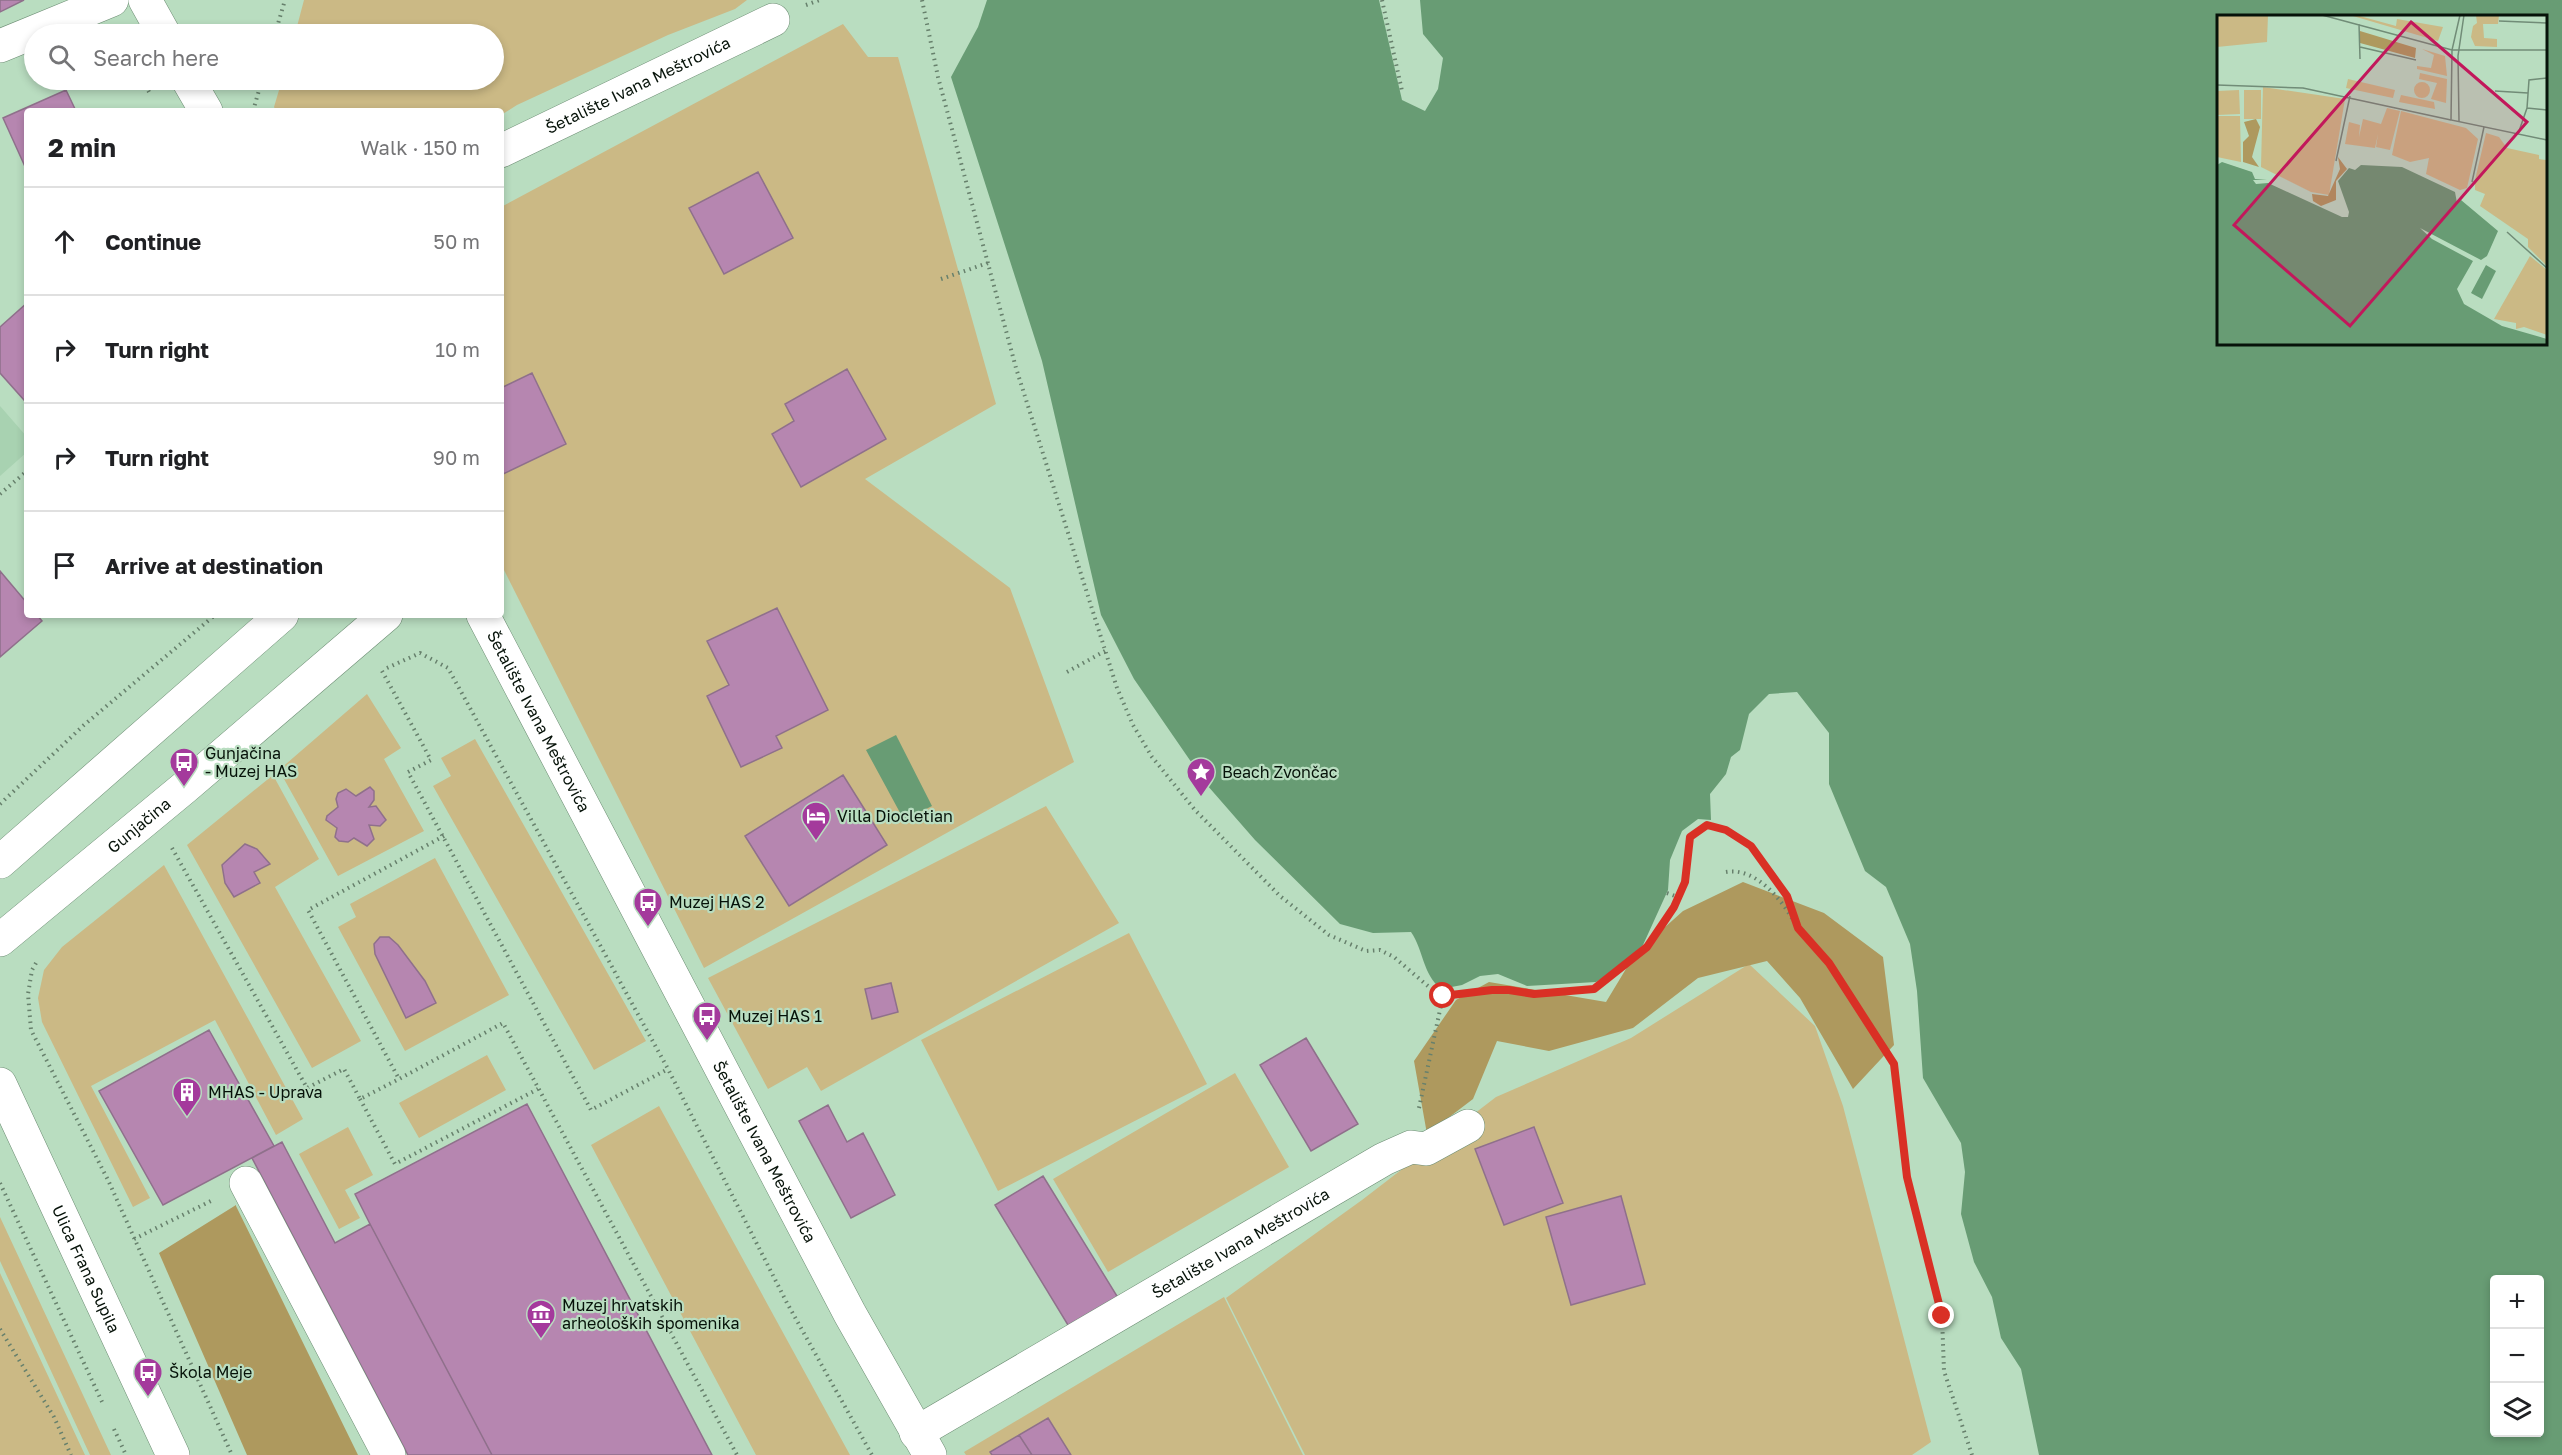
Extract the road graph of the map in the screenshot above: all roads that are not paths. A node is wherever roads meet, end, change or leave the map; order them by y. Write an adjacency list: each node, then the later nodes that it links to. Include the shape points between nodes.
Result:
1 (112, 0): 4 (street)
2 (145, 0): 5 (street)
3 (773, 20): 10 (street, Šetalište Ivana Meštrovića)
4 (54, 24)
5 (158, 24)
6 (24, 36): 7 (street)
7 (0, 46)
8 (194, 90): 9 (street)
9 (204, 108)
10 (504, 150)
11 (279, 618): 14 (street)
12 (382, 618): 15 (street, Gunjačina)
13 (485, 618): 19 (street, Šetalište Ivana Meštrovića, via 850,1314)
14 (0, 862)
15 (0, 940)
16 (0, 1084): 20 (street, Ulica Frana Supila)
17 (1468, 1126): 19 (street, Šetalište Ivana Meštrovića, via 1426,1149 1411,1147 1384,1159)
18 (246, 1183): 21 (street)
19 (923, 1444)
20 (173, 1455)
21 (389, 1455)

